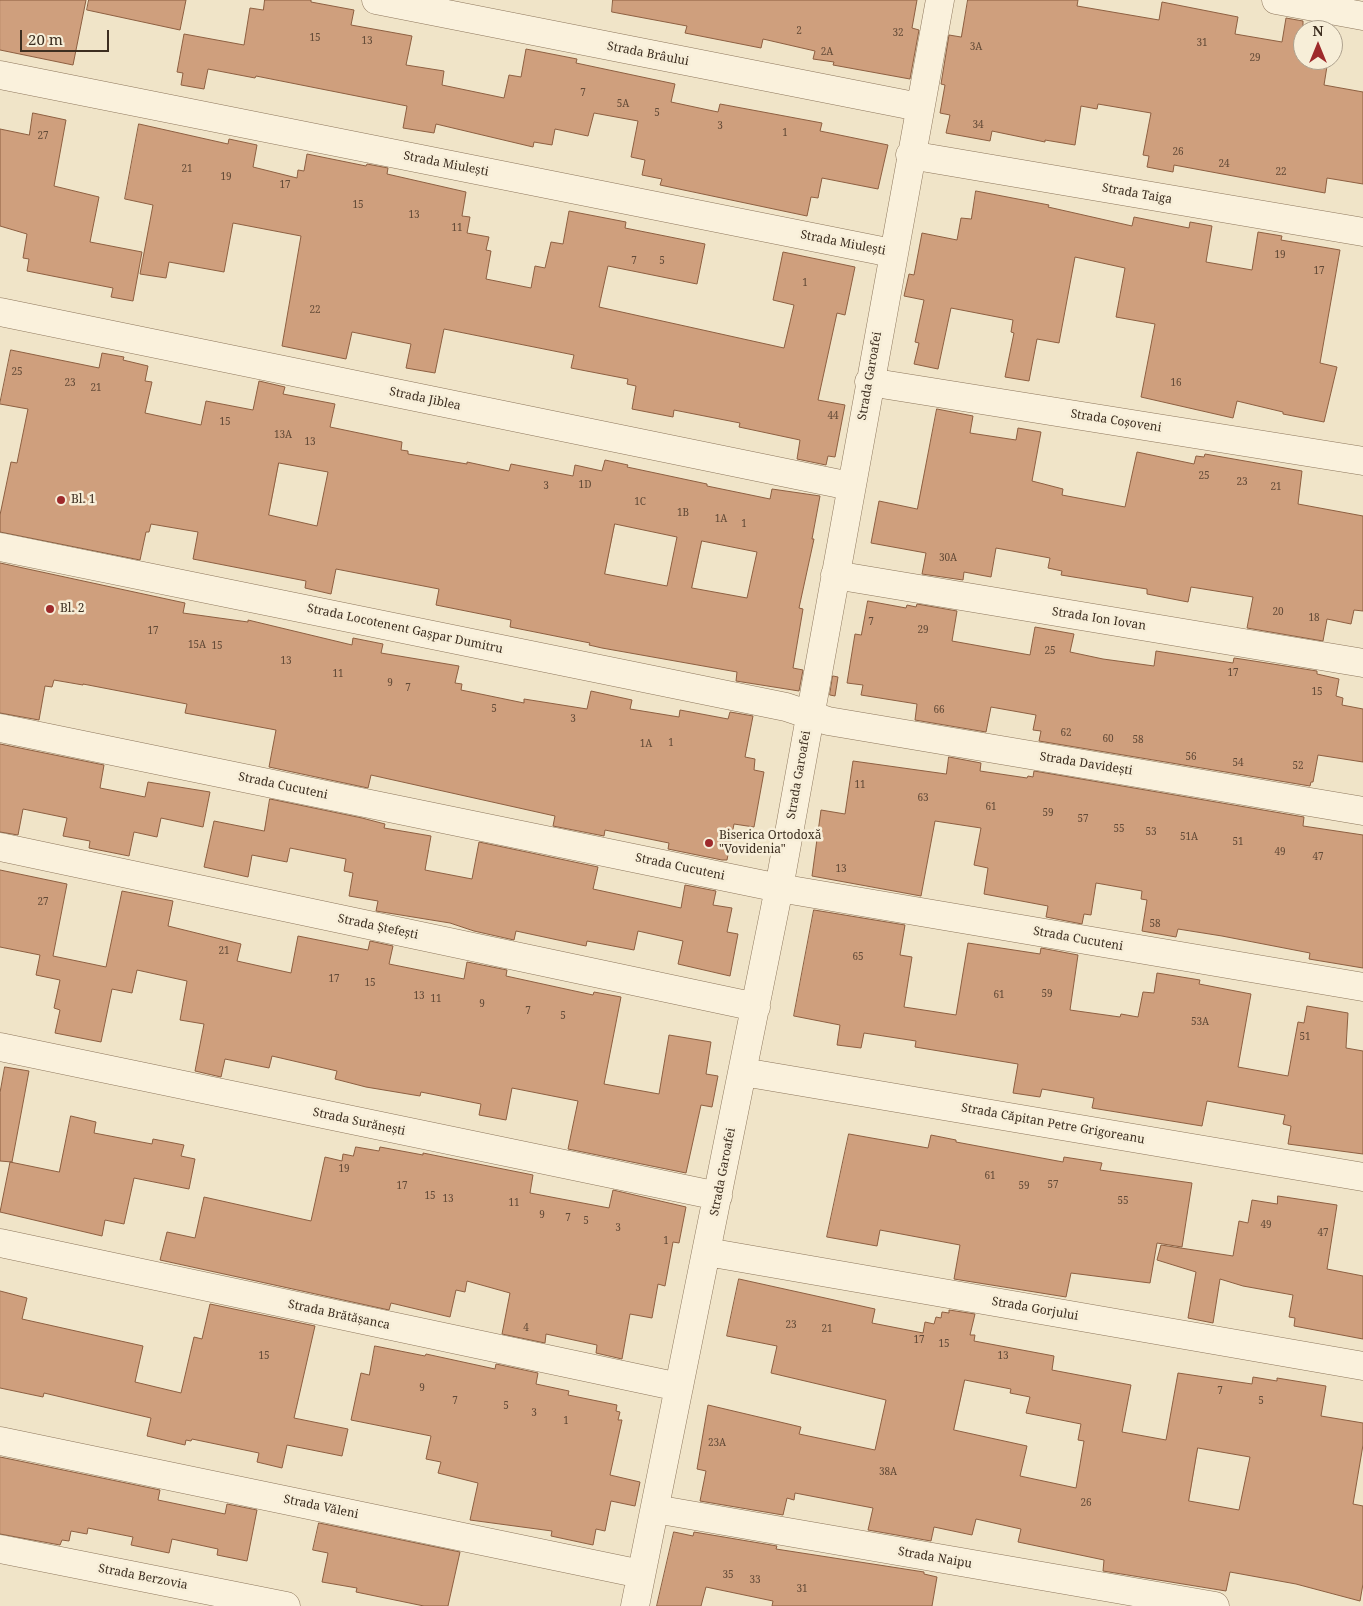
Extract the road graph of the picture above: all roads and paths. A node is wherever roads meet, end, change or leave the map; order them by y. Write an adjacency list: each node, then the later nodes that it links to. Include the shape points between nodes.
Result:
1 (376, 0): 6 (street, Strada Brâului)
2 (940, 0): 6 (street, Strada Garoafei)
3 (1276, 0): 4 (street)
4 (1363, 16)
5 (0, 75): 9 (street, Strada Miulești)
6 (919, 107): 7 (street, Strada Garoafei)
7 (910, 155): 8 (street, Strada Taiga); 9 (street, Strada Garoafei)
8 (1363, 232)
9 (892, 253): 11 (street, Strada Garoafei)
10 (0, 312): 13 (street, Strada Jiblea)
11 (869, 382): 12 (street, Strada Coșoveni); 13 (street, Strada Garoafei)
12 (1363, 461)
13 (850, 486): 15 (street, Strada Garoafei)
14 (0, 547): 17 (street, Strada Locotenent Gașpar Dumitru, via 786,707)
15 (835, 575): 16 (street, Strada Ion Iovan); 17 (street, Strada Garoafei)
16 (1363, 663)
17 (809, 715): 19 (street, Strada Davidești, via 828,721); 21 (street, Strada Garoafei)
18 (0, 728): 21 (street, Strada Cucuteni)
19 (1363, 811)
20 (0, 847): 23 (street, Strada Ștefești)
21 (779, 888): 22 (street, Strada Cucuteni); 23 (street, Strada Garoafei)
22 (1363, 987)
23 (756, 1007): 25 (street, Strada Garoafei)
24 (0, 1047): 27 (street, Strada Surănești)
25 (743, 1072): 26 (street, Strada Căpitan Petre Grigoreanu); 27 (street, Strada Garoafei)
26 (1363, 1177)
27 (718, 1196): 29 (street, Strada Garoafei)
28 (0, 1243): 31 (street, Strada Brătășanca)
29 (707, 1252): 30 (street, Strada Gorjului); 31 (street, Strada Garoafei)
30 (1363, 1366)
31 (679, 1387): 33 (street, Strada Garoafei)
32 (0, 1441): 35 (street, Strada Văleni)
33 (655, 1509): 35 (street, Strada Garoafei); 38 (street, Strada Naipu)
34 (0, 1549): 36 (street, Strada Berzovia)
35 (641, 1574): 37 (street, Strada Garoafei)
36 (286, 1606)
37 (635, 1606)
38 (1215, 1606)

